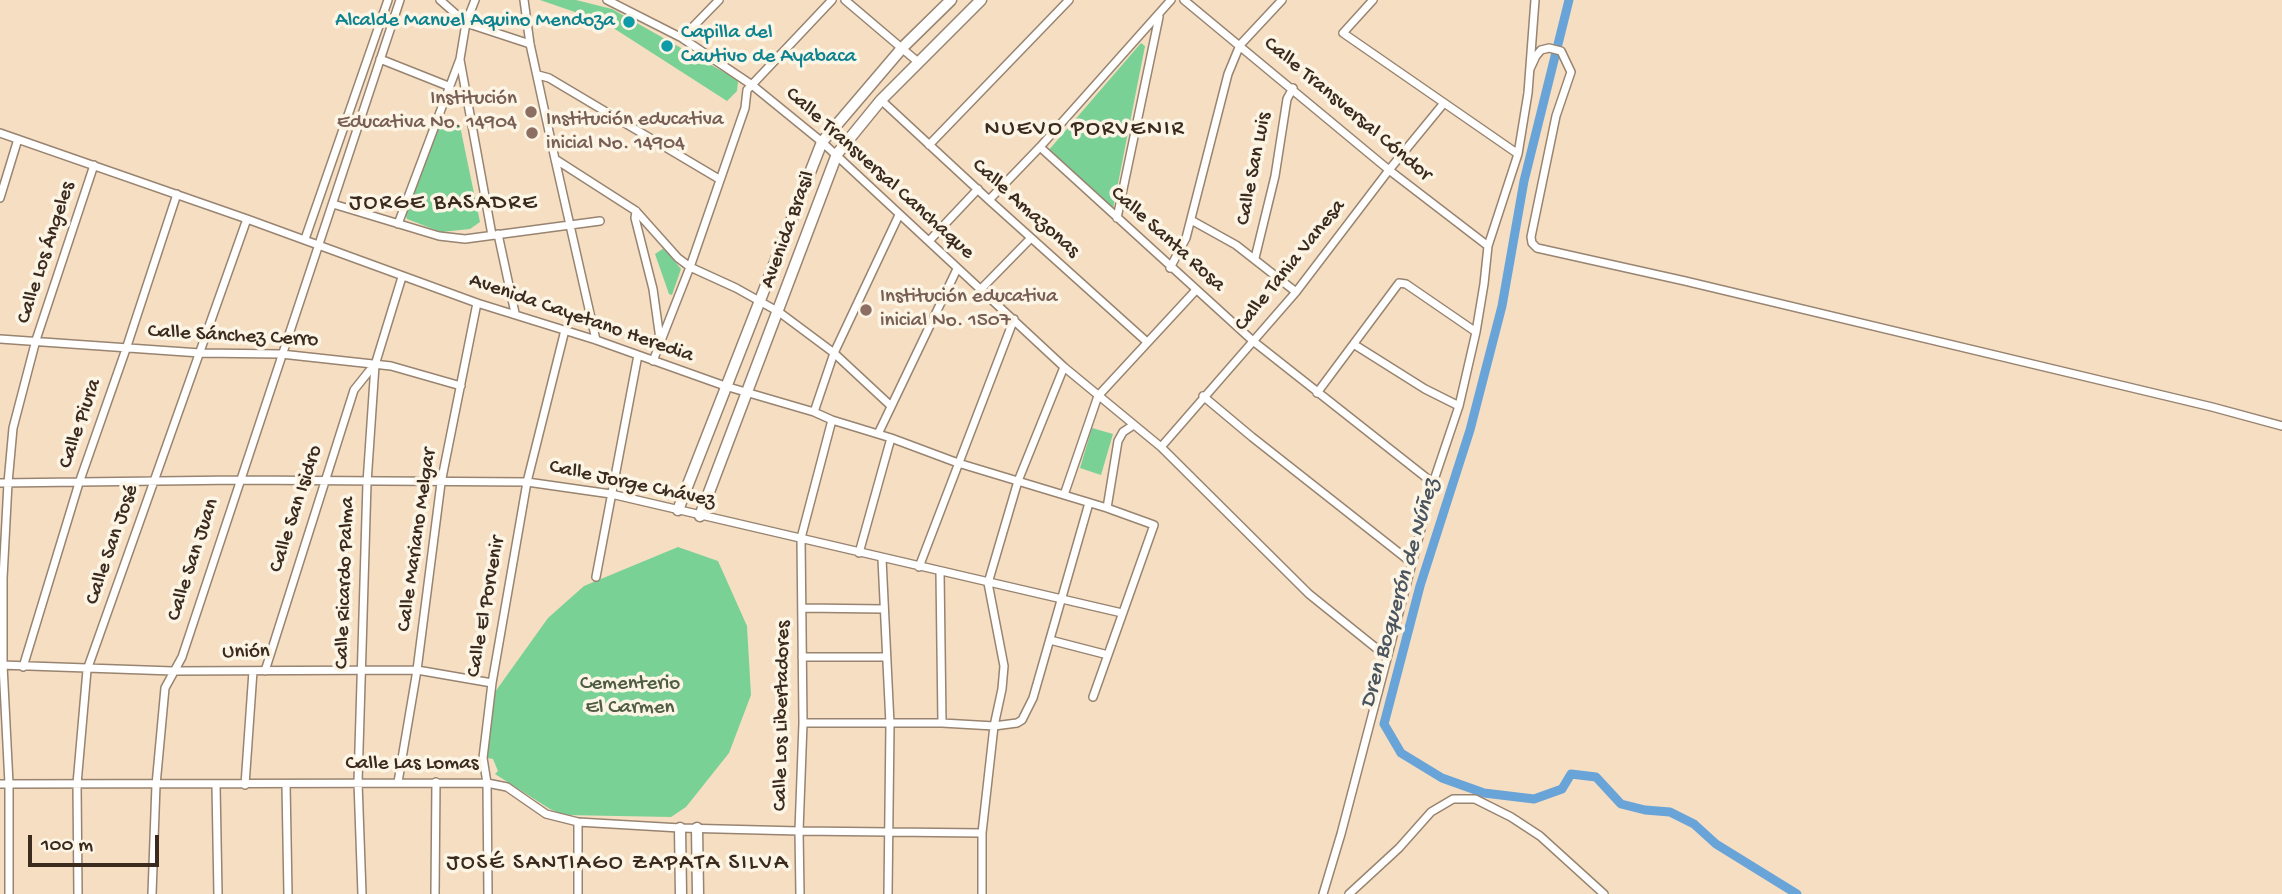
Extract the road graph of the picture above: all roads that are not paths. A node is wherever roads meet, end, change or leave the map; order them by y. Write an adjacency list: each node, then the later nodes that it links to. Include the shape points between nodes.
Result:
1 (388, 0): 59 (street)
2 (400, 0): 24 (street, Calle San Juan)
3 (440, 0): 19 (street)
4 (475, 0): 19 (street)
5 (524, 0): 21 (street)
6 (607, 0): 20 (street, Calle Transversal Canchaque)
7 (719, 0): 20 (street)
8 (832, 0): 29 (street)
9 (845, 0): 23 (street)
10 (951, 0): 23 (street, Avenida Brasil)
11 (981, 0): 26 (street, Avenida Brasil)
12 (1069, 0): 37 (street)
13 (1171, 0): 18 (street)
14 (1282, 0): 22 (street)
15 (1373, 0): 33 (street, via 1343,33)
16 (1535, 0): 27 (street)
17 (1186, 1): 22 (street, Calle Transversal Cóndor)
18 (1160, 14): 38 (street); 52 (street)
19 (466, 23): 21 (street); 25 (street)
20 (682, 38): 29 (street, Calle Transversal Canchaque)
21 (530, 44): 28 (street)
22 (1240, 45): 31 (street, Calle Transversal Cóndor); 55 (street, via 1228,74)
23 (903, 47): 26 (street); 36 (street, Avenida Brasil)
24 (380, 59): 30 (street); 49 (street, Calle San Juan)
25 (460, 59): 30 (street); 58 (street)
26 (918, 62): 32 (street, Avenida Brasil)
27 (1530, 69): 40 (street); 105 (street, via 1536,55 1549,48 1560,51 1571,72 1556,116 1531,237 1536,248)
28 (538, 75): 41 (street); 44 (street)
29 (752, 85): 36 (street, Calle Transversal Canchaque); 44 (street)
30 (448, 86): 56 (street)
31 (1293, 88): 43 (street, Calle Transversal Cóndor); 64 (street, Calle San Luis)
32 (881, 100): 37 (street, Calle Amazonas); 39 (street, Avenida Brasil)
33 (1444, 103): 40 (street); 43 (street, Calle Tania Vanesa)
34 (0, 133): 35 (street, Avenida Cayetano Heredia)
35 (18, 139): 42 (street, Avenida Cayetano Heredia); 47 (street)
36 (822, 142): 39 (street, Calle Transversal Canchaque); 72 (street, Avenida Brasil)
37 (929, 145): 45 (street, Calle Amazonas)
38 (1040, 147): 48 (street); 52 (street, Calle Santa Rosa)
39 (837, 154): 51 (street, Calle Transversal Canchaque); 74 (street, Avenida Brasil)
40 (1518, 154): 63 (street)
41 (555, 159): 50 (street); 57 (street)
42 (94, 166): 46 (street, Avenida Cayetano Heredia); 80 (street, Calle Los Ángeles)
43 (1389, 170): 63 (street, Calle Transversal Cóndor); 71 (street, Calle Tania Vanesa)
44 (719, 179): 65 (street)
45 (978, 189): 48 (street, Calle Amazonas); 61 (street)
46 (177, 194): 53 (street, Avenida Cayetano Heredia); 86 (street, Calle Piura)
47 (0, 198)
48 (989, 200): 60 (street, Calle Amazonas)
49 (333, 204): 56 (street); 62 (street, Calle San Juan)
50 (636, 211): 65 (street); 82 (street)
51 (899, 215): 61 (street, Calle Transversal Canchaque); 88 (street)
52 (1117, 218): 66 (street, Calle Santa Rosa)
53 (247, 219): 59 (street, Avenida Cayetano Heredia); 87 (street, Calle San José)
54 (600, 220): 57 (street)
55 (1191, 220): 64 (street); 66 (street)
56 (398, 224): 58 (street, via 439,236)
57 (570, 225): 58 (street); 81 (street)
58 (495, 235): 75 (street)
59 (305, 239): 62 (street, Avenida Cayetano Heredia)
60 (1031, 239): 69 (street); 84 (street, Calle Amazonas)
61 (929, 241): 67 (street, Calle Transversal Canchaque)
62 (319, 246): 68 (street, Avenida Cayetano Heredia); 89 (street, Calle San Juan)
63 (1488, 246): 78 (street)
64 (1255, 258): 71 (street)
65 (690, 267): 72 (street); 82 (street)
66 (1170, 268): 70 (street, Calle Santa Rosa)
67 (957, 269): 69 (street, Calle Transversal Canchaque); 100 (street)
68 (402, 277): 73 (street, Avenida Cayetano Heredia); 92 (street, Calle Ricardo Palma)
69 (980, 289): 76 (street, Calle Transversal Canchaque)
70 (1196, 290): 83 (street, Calle Santa Rosa); 84 (street)
71 (1296, 292): 83 (street, Calle Tania Vanesa)
72 (760, 302): 74 (street); 95 (street, Avenida Brasil)
73 (477, 303): 75 (street, Avenida Cayetano Heredia); 94 (street, Calle Mariano Melgar)
74 (779, 312): 88 (street); 96 (street, Avenida Brasil)
75 (515, 313): 77 (street, Avenida Cayetano Heredia)
76 (1014, 319): 93 (street, Calle Transversal Canchaque); 109 (street)
77 (565, 330): 81 (street, Avenida Cayetano Heredia); 114 (street, Calle El Porvenir)
78 (1476, 332): 85 (street, via 1402,282); 101 (street)
79 (0, 339): 80 (street, Calle Sánchez Cerro)
80 (36, 340): 86 (street, Calle Sánchez Cerro); 115 (street, Calle Los Ángeles)
81 (596, 340): 90 (street, Avenida Cayetano Heredia)
82 (660, 340): 91 (street)
83 (1252, 341): 97 (street, Calle Santa Rosa); 99 (street, Calle Tania Vanesa)
84 (1147, 342): 98 (street)
85 (1354, 345): 97 (street); 101 (street)
86 (126, 349): 87 (street, Calle Sánchez Cerro); 116 (street, Calle Piura)
87 (200, 353): 89 (street, Calle Sánchez Cerro); 112 (street, Calle San José)
88 (834, 353): 100 (street); 102 (street)
89 (281, 354): 92 (street, Calle Sánchez Cerro); 110 (street, Calle San Juan)
90 (638, 355): 91 (street, Avenida Cayetano Heredia); 120 (street)
91 (653, 361): 95 (street, Avenida Cayetano Heredia)
92 (374, 365): 94 (street, Calle Sánchez Cerro); 113 (street, Calle San Isidro, via 354,390); 117 (street, Calle Ricardo Palma)
93 (1064, 367): 98 (street, Calle Transversal Canchaque); 111 (street)
94 (461, 386): 118 (street, Calle Mariano Melgar)
95 (725, 386): 96 (street, Avenida Cayetano Heredia); 124 (street, Avenida Brasil)
96 (749, 392): 102 (street, Avenida Cayetano Heredia); 125 (street, Avenida Brasil)
97 (1317, 393): 119 (street, Calle Santa Rosa)
98 (1098, 396): 104 (street, Calle Transversal Canchaque); 121 (street)
99 (1203, 396): 108 (street, Calle Tania Vanesa); 129 (street)
100 (891, 406): 106 (street)
101 (1458, 406): 119 (street)
102 (814, 412): 103 (street, Avenida Cayetano Heredia)
103 (832, 420): 106 (street, Avenida Cayetano Heredia); 126 (street, Calle Los Libertadores)
104 (1132, 426): 108 (street, Calle Transversal Canchaque); 123 (street, via 1118,442)
105 (2282, 426)
106 (878, 434): 107 (street, Avenida Cayetano Heredia)
107 (891, 438): 109 (street, Avenida Cayetano Heredia); 127 (street)
108 (1161, 447): 140 (street, Calle Transversal Canchaque, via 1310,594)
109 (958, 463): 111 (street, Avenida Cayetano Heredia); 130 (street)
110 (239, 480): 112 (street, Calle Jorge Chávez); 113 (street, Calle Jorge Chávez); 148 (street, Calle San Juan, via 182,657)
111 (1018, 481): 121 (street, Avenida Cayetano Heredia); 133 (street)
112 (153, 482): 116 (street, Calle Jorge Chávez); 146 (street, Calle San José)
113 (323, 482): 117 (street, Calle Jorge Chávez); 150 (street, Calle San Isidro)
114 (527, 482): 118 (street, Calle Jorge Chávez); 120 (street, Calle Jorge Chávez); 151 (street, Calle El Porvenir)
115 (4, 483): 116 (street, Calle Jorge Chávez); 143 (street, Calle Los Ángeles)
116 (79, 483): 144 (street, Calle Piura)
117 (367, 483): 118 (street, Calle Jorge Chávez); 145 (street, Calle Ricardo Palma)
118 (441, 483): 147 (street, Calle Mariano Melgar)
119 (1433, 483): 129 (street)
120 (611, 494): 124 (street, Calle Jorge Chávez); 132 (street)
121 (1064, 495): 122 (street, Avenida Cayetano Heredia)
122 (1088, 503): 123 (street, Avenida Cayetano Heredia); 134 (street)
123 (1107, 508): 137 (street, Avenida Cayetano Heredia, via 1154,525)
124 (678, 510): 125 (street, Calle Jorge Chávez)
125 (700, 516): 126 (street, Calle Jorge Chávez)
126 (801, 538): 127 (street, Calle Jorge Chávez); 135 (street, Calle Los Libertadores)
127 (859, 553): 128 (street, Calle Jorge Chávez)
128 (882, 559): 130 (street, Calle Jorge Chávez); 136 (street)
129 (1412, 563): 140 (street)
130 (919, 567): 131 (street, Calle Jorge Chávez)
131 (940, 572): 133 (street, Calle Jorge Chávez); 154 (street)
132 (596, 577)
133 (988, 583): 134 (street, Calle Jorge Chávez); 156 (street, via 1004,666)
134 (1061, 599): 137 (street, Calle Jorge Chávez); 138 (street)
135 (802, 608): 136 (street); 141 (street, Calle Los Libertadores)
136 (884, 609): 142 (street)
137 (1122, 613): 139 (street)
138 (1049, 640): 139 (street); 156 (street, via 1026,713 1017,723)
139 (1108, 655): 152 (street)
140 (1386, 656): 188 (street)
141 (802, 657): 142 (street); 153 (street, Calle Los Libertadores)
142 (886, 657): 155 (street)
143 (2, 665): 144 (street, Unión); 162 (street, Calle Los Ángeles)
144 (23, 667): 146 (street, Unión)
145 (361, 669): 147 (street, Unión); 150 (street, Unión); 157 (street, Calle Ricardo Palma)
146 (87, 670): 148 (street, Unión); 163 (street, Calle San José)
147 (417, 670): 151 (street, Unión); 158 (street, Calle Mariano Melgar)
148 (173, 671): 149 (street, Unión); 165 (street, Calle San Juan, via 165,688)
149 (253, 671): 150 (street, Unión); 167 (street)
150 (265, 671)
151 (492, 683): 160 (street, Calle El Porvenir, via 483,758)
152 (1093, 697)
153 (803, 723): 155 (street); 171 (street, Calle Los Libertadores)
154 (942, 723): 155 (street); 156 (street)
155 (890, 724): 172 (street)
156 (994, 726): 173 (street)
157 (358, 782): 158 (street, Calle Las Lomas); 164 (street, Calle Las Lomas); 179 (street, Calle Ricardo Palma)
158 (398, 782): 159 (street, Calle Las Lomas)
159 (436, 782): 160 (street, Calle Las Lomas); 180 (street)
160 (487, 782): 168 (street, Calle Las Lomas, via 507,786 546,814); 181 (street, Calle El Porvenir)
161 (0, 784): 162 (street, Calle Las Lomas)
162 (9, 784): 163 (street, Calle Las Lomas); 174 (street, Calle Los Ángeles)
163 (77, 784): 165 (street, Calle Las Lomas); 175 (street, Calle San José)
164 (286, 784): 167 (street, Calle Las Lomas); 178 (street)
165 (156, 785): 166 (street, Calle Las Lomas); 176 (street, Calle San Juan)
166 (216, 785): 167 (street, Calle Las Lomas); 177 (street)
167 (245, 785)
168 (578, 822): 169 (street, Calle Las Lomas); 182 (street)
169 (680, 828): 170 (street, Calle Las Lomas); 183 (street)
170 (697, 828): 171 (street, Calle Las Lomas); 184 (street)
171 (799, 831): 172 (street, Calle Las Lomas); 185 (street, Calle Los Libertadores)
172 (889, 833): 173 (street, Calle Las Lomas); 186 (street)
173 (982, 833): 187 (street)
174 (9, 894)
175 (78, 894)
176 (152, 894)
177 (218, 894)
178 (288, 894)
179 (362, 894)
180 (435, 894)
181 (488, 894)
182 (578, 894)
183 (681, 894)
184 (698, 894)
185 (800, 894)
186 (888, 894)
187 (982, 894)
188 (1323, 894)
189 (1349, 894): 190 (street, via 1431,812 1453,799 1475,799 1511,817 1540,836)
190 (1604, 894)

